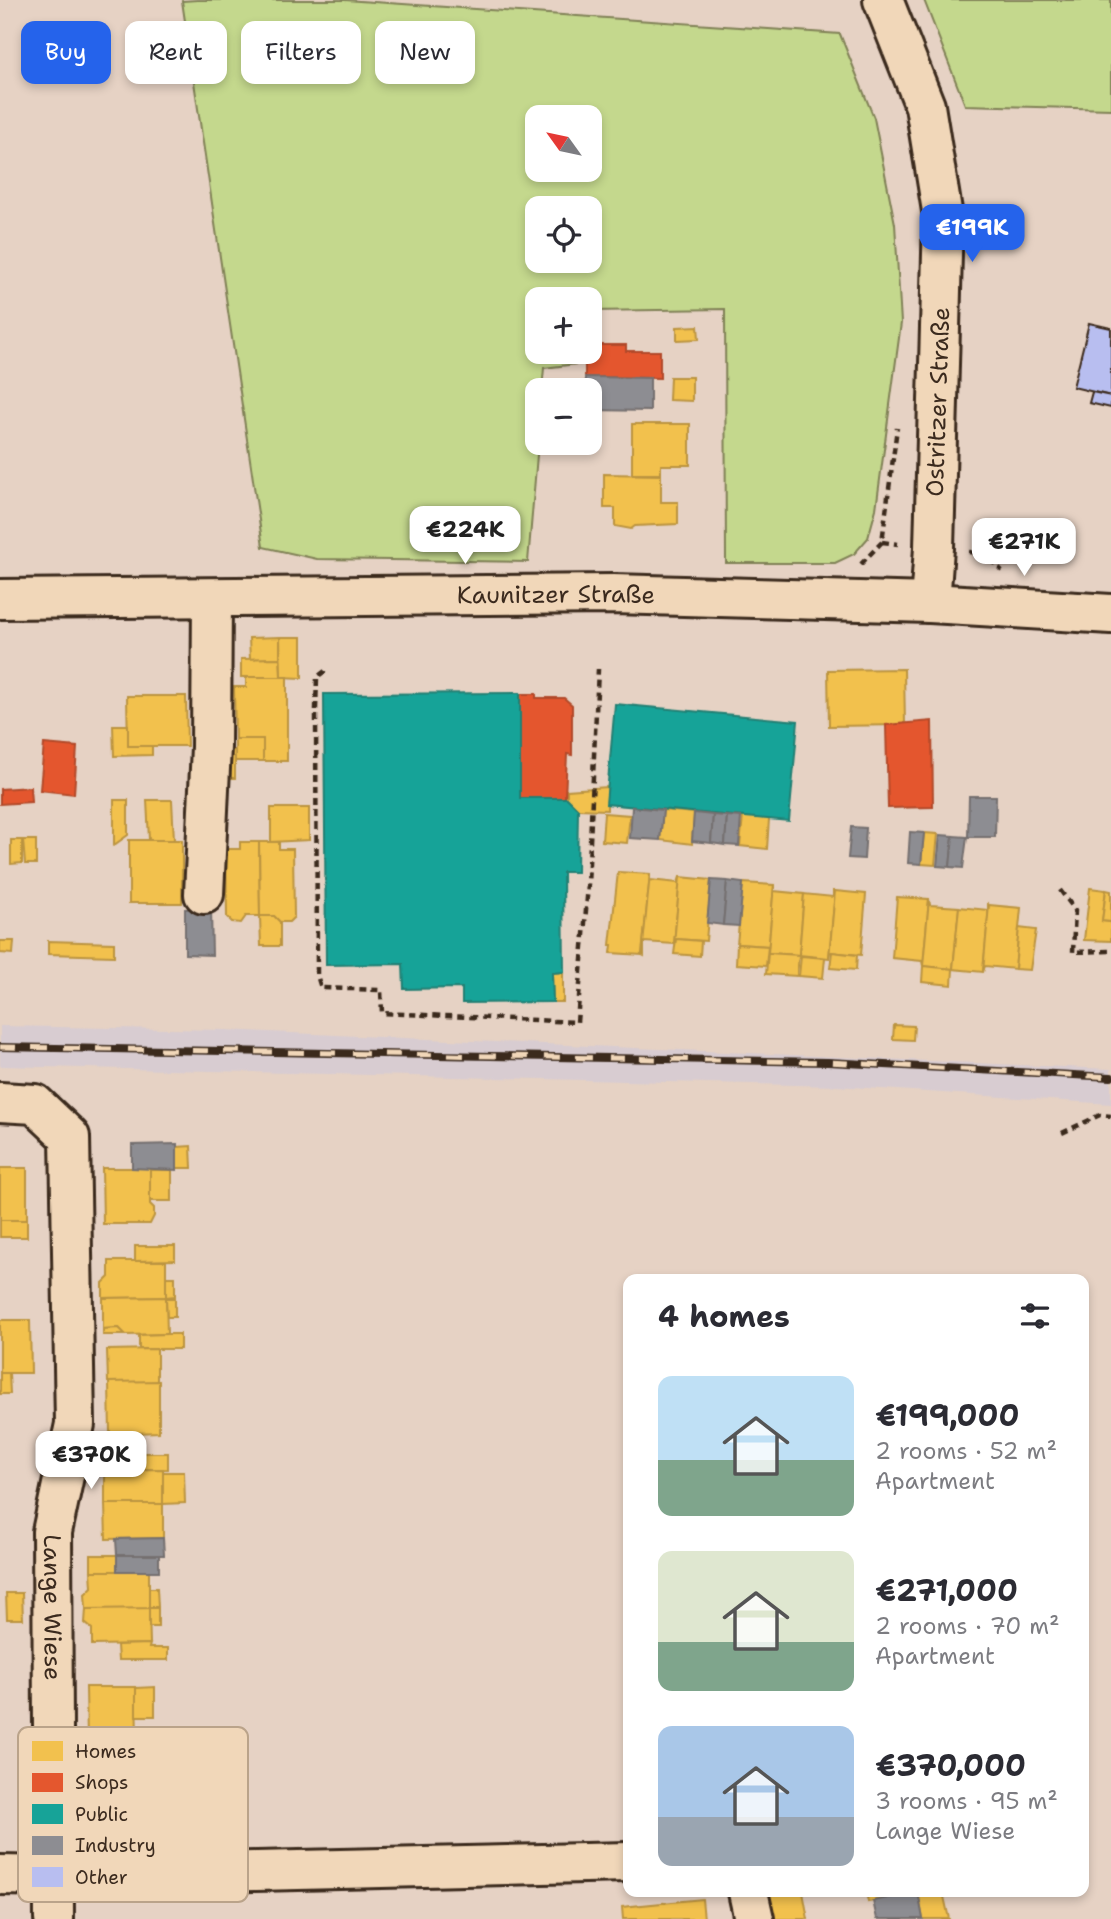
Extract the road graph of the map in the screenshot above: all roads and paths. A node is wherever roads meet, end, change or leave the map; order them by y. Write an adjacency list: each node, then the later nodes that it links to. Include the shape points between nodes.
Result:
1 (883, 0): 6 (street, Ostritzer Straße, via 925,106 943,217)
2 (899, 420): 3 (path)
3 (881, 542)
4 (212, 598): 5 (street, Kaunitzer Straße); 6 (street, Kaunitzer Straße, via 613,594); 11 (street)
5 (0, 599)
6 (930, 603): 7 (street, Kaunitzer Straße)
7 (1111, 614)
8 (598, 669): 9 (path, via 577,1022 382,1013 382,990 321,988 317,975 316,709 317,677)
9 (325, 671)
10 (1060, 890): 12 (path, via 1075,910 1073,952)
11 (204, 894)
12 (1111, 951)
13 (17, 1103): 16 (street, Lange Wiese, via 70,1137 75,1424 52,1532)
14 (1111, 1116): 15 (path, via 1100,1115)
15 (1062, 1133)
16 (53, 1727)
17 (623, 1862): 18 (street)
18 (248, 1871)
19 (0, 1875): 20 (street)
20 (18, 1875)
21 (749, 1897): 22 (street)
22 (754, 1919)

